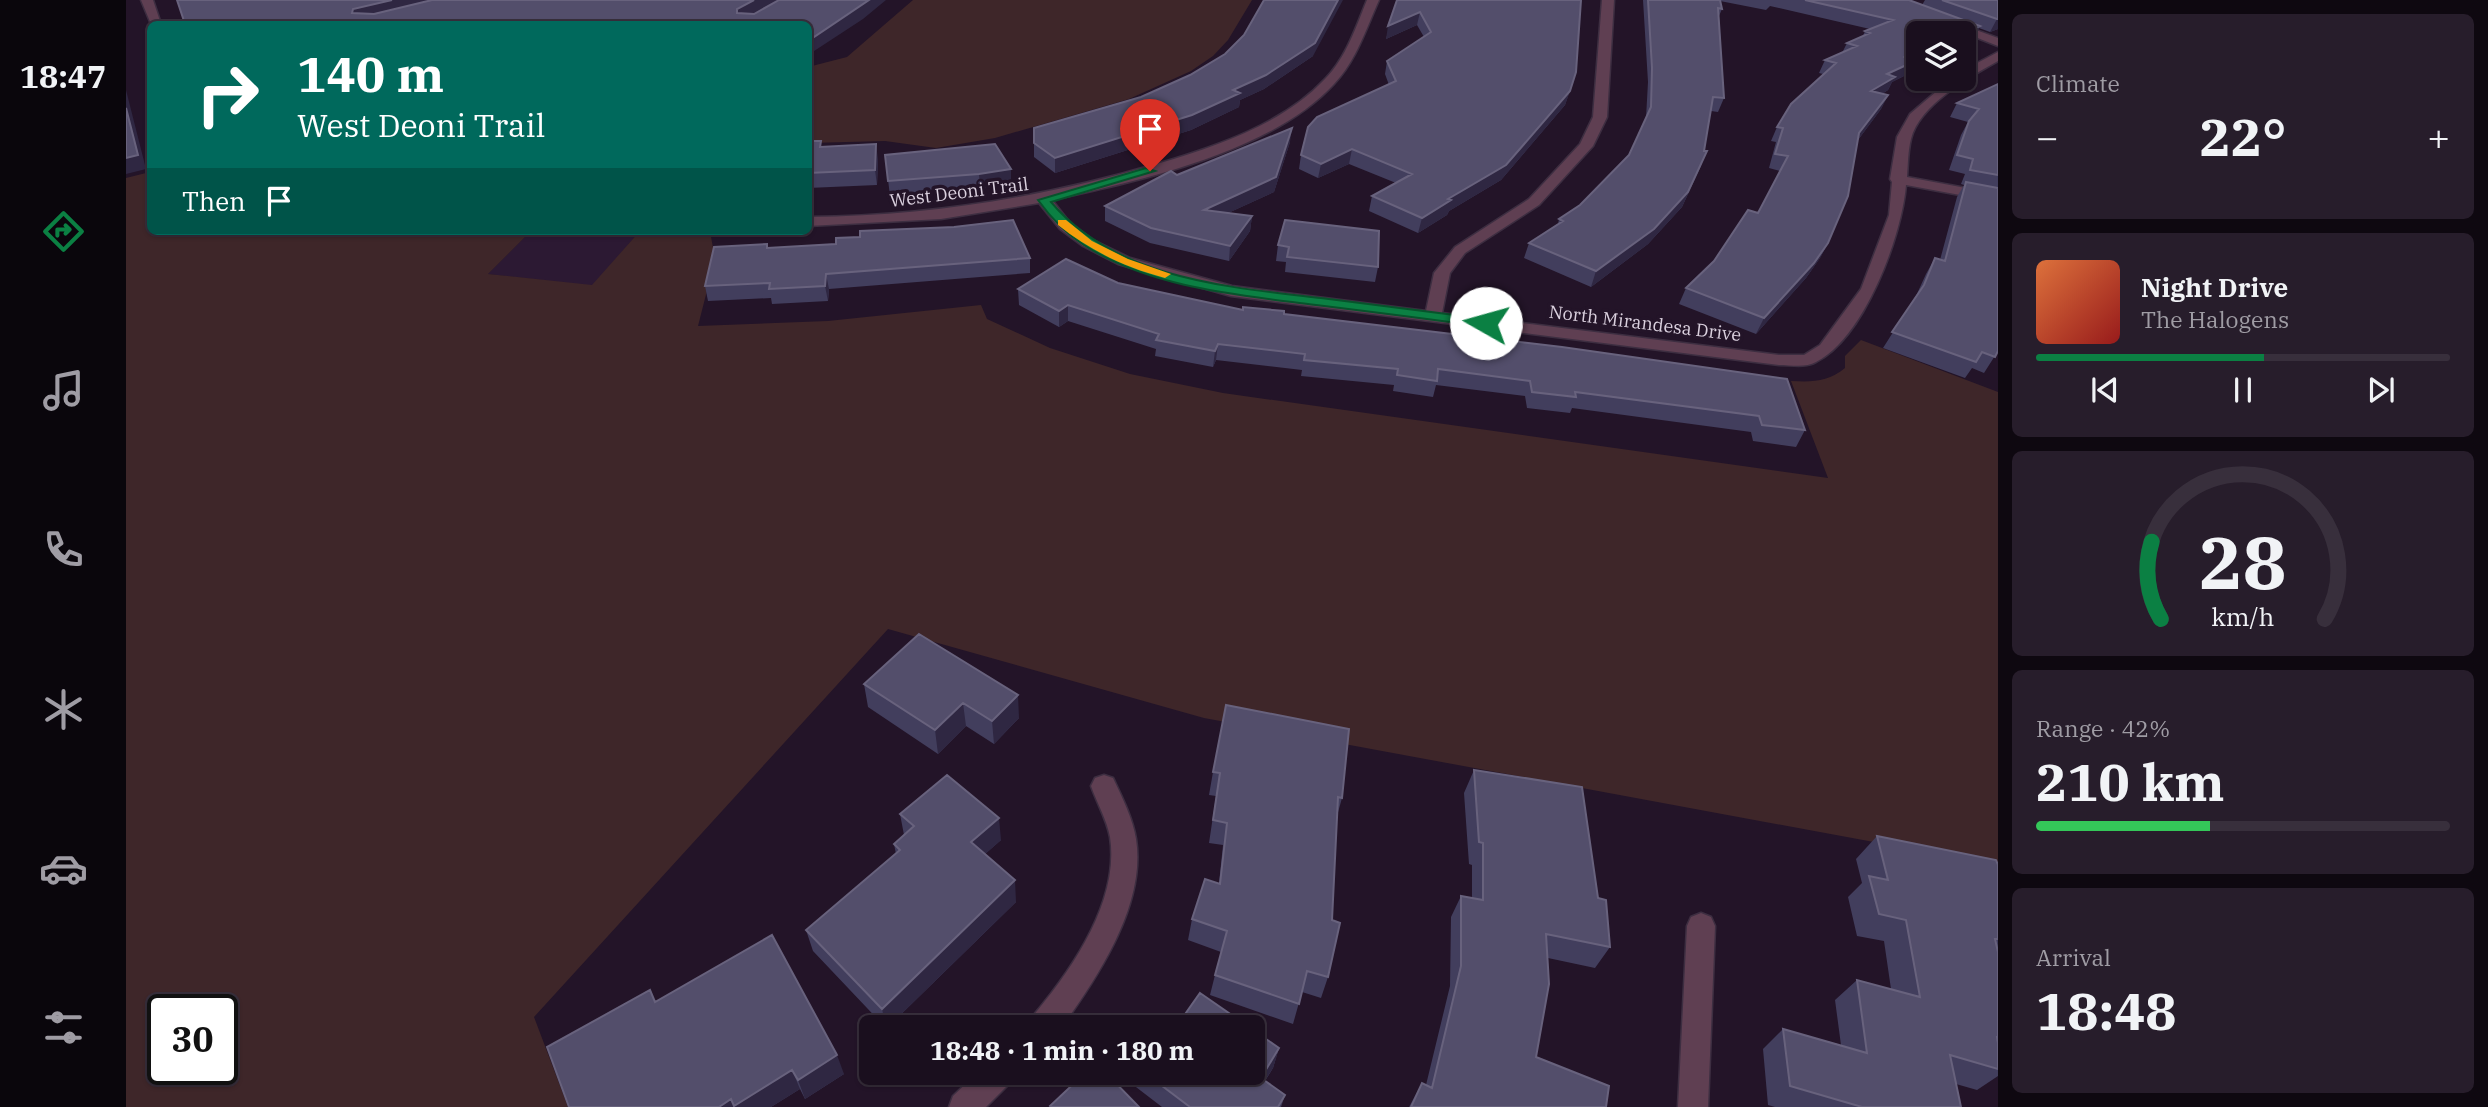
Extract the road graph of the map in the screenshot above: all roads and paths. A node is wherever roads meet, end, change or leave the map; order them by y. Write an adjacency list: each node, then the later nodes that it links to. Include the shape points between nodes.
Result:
1 (147, 0): 5 (street)
2 (1373, 0): 12 (street, West Deoni Trail, via 1344,65 1322,90 1285,116 1231,143)
3 (1608, 0): 14 (street, via 1600,117 1586,146 1534,202 1460,250 1442,273)
4 (1934, 18): 6 (street)
5 (155, 21)
6 (1998, 41)
7 (1998, 56): 8 (street)
8 (1976, 68)
9 (1944, 91): 10 (street, via 1917,114 1904,137)
10 (1898, 179): 11 (street); 14 (street, North Mirandesa Drive, via 1896,215 1869,289 1826,349 1808,360)
11 (1998, 198)
12 (1044, 200): 13 (street, West Deoni Trail, via 908,219); 14 (street, North Mirandesa Drive, via 1065,226 1088,243 1124,261 1174,277 1231,291)
13 (812, 222)
14 (1433, 316)
15 (1104, 786): 17 (street, via 1124,839 1121,884 1098,946)
16 (1701, 926): 20 (street)
17 (1050, 1015)
18 (986, 1085): 19 (street)
19 (964, 1107)
20 (1693, 1107)

